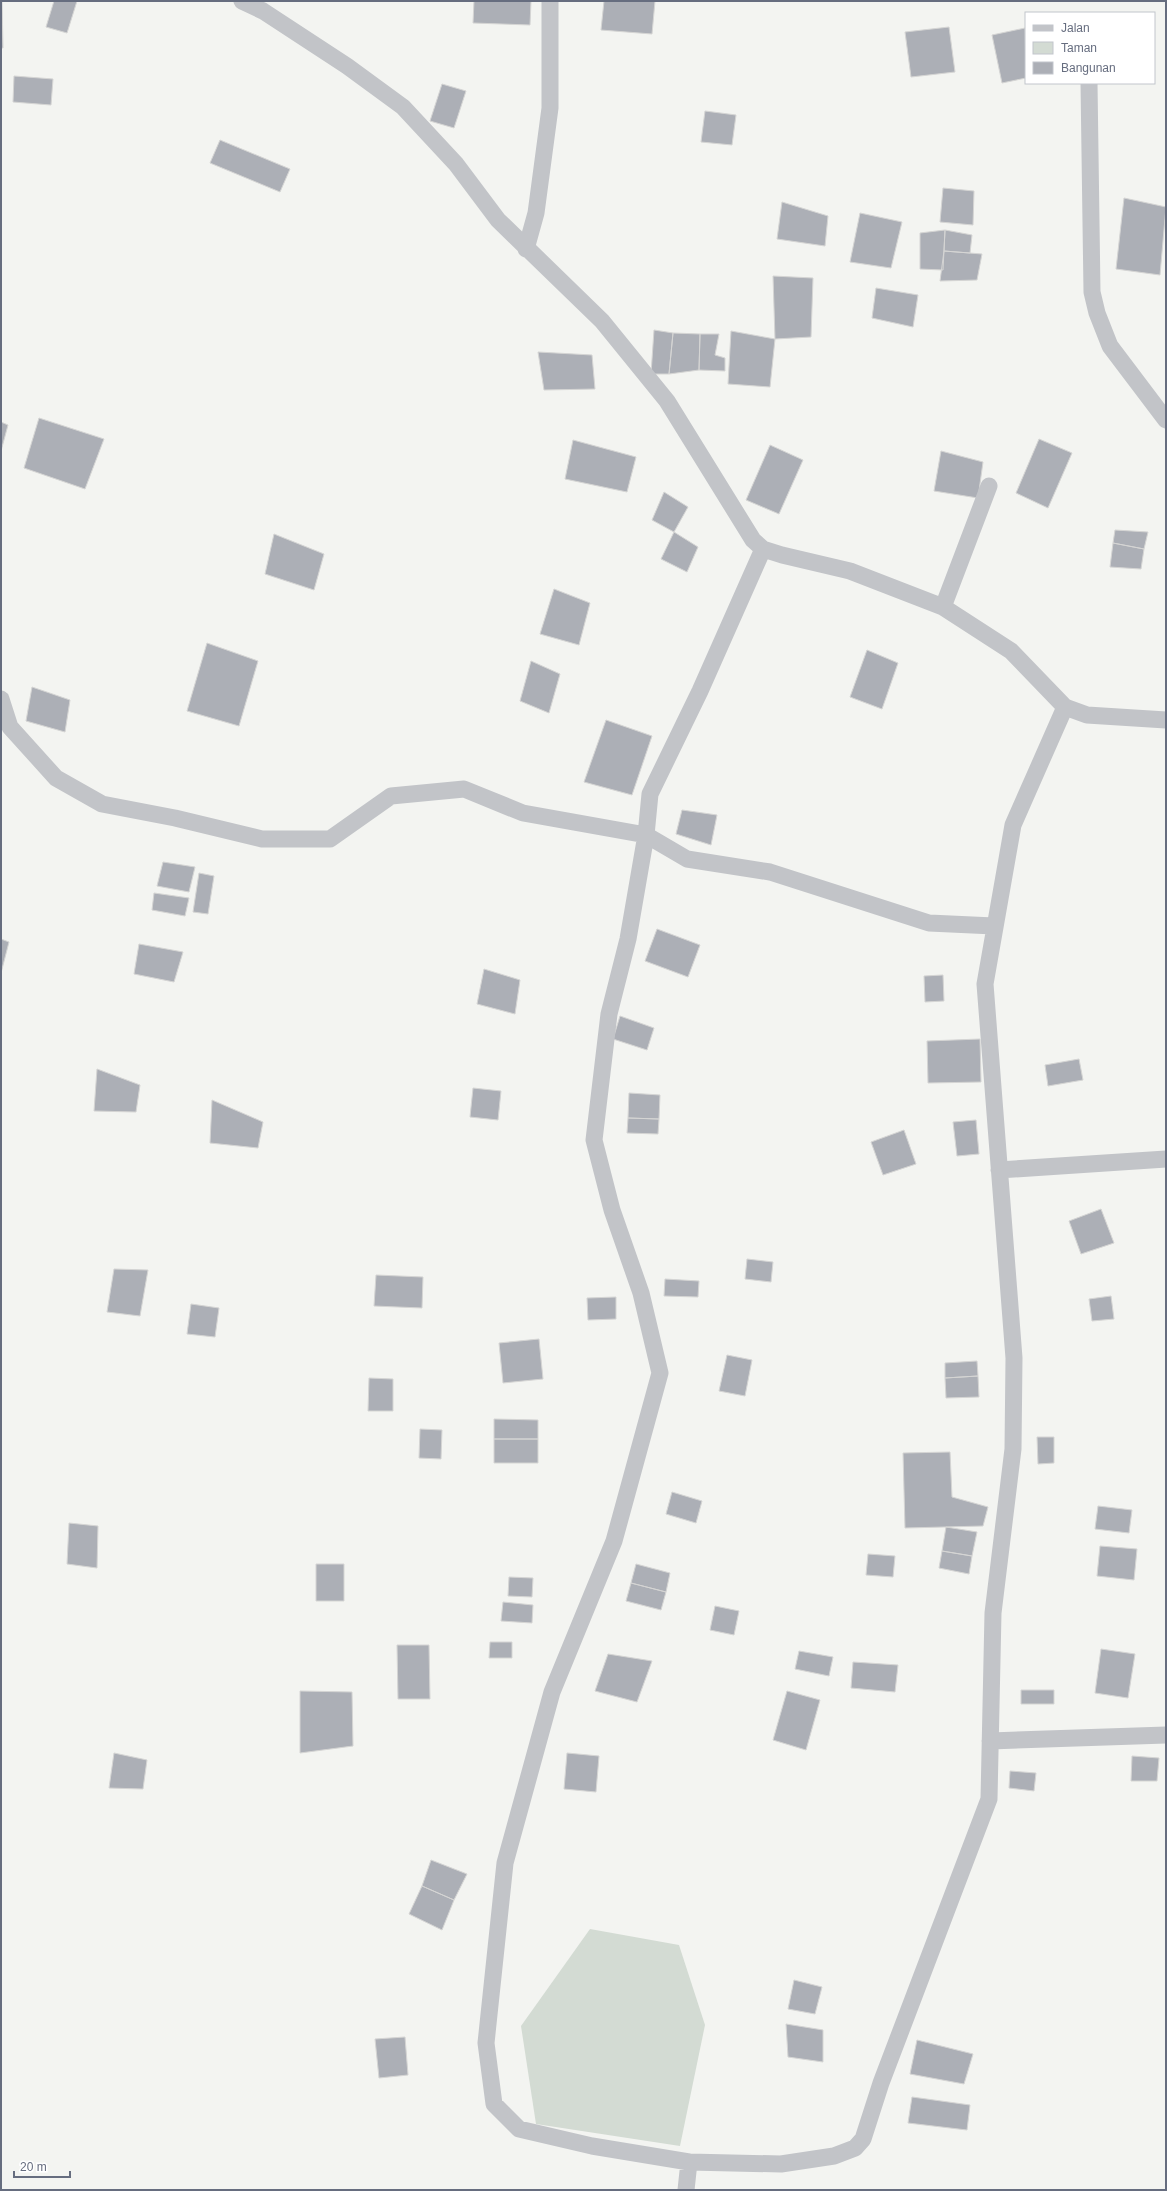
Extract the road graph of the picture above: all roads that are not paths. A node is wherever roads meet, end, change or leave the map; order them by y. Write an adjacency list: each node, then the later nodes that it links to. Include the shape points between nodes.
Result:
1 (242, 1): 4 (street, via 263,11 341,62 403,107 456,164 498,220)
2 (550, 1): 4 (street, via 550,108 536,213)
3 (1089, 84): 5 (street, via 1092,292 1097,314 1110,346)
4 (526, 249): 7 (street, via 602,321 667,401 753,540)
5 (1166, 420)
6 (989, 486): 8 (street)
7 (763, 549): 8 (street, via 850,570); 12 (street, via 700,691 650,794)
8 (943, 607): 10 (street, via 1011,651)
9 (1, 699): 12 (street, via 10,727 56,778 102,804 262,839 330,839 391,796 464,789 523,813)
10 (1065, 707): 11 (street, via 1087,715); 13 (street, via 1013,825)
11 (1166, 720)
12 (646, 835): 13 (street, via 687,859 770,872 929,923); 18 (street, via 628,939 610,1014 594,1140 612,1210 642,1293 660,1373 614,1541 552,1692 505,1863 486,2043 494,2104 519,2129 592,2146)
13 (994, 926): 15 (street, via 985,984)
14 (1166, 1159): 15 (street)
15 (999, 1170): 17 (street, via 1014,1358 1012,1449 993,1613)
16 (1166, 1735): 17 (street)
17 (990, 1741): 18 (street, via 989,1798 881,2083 863,2139 854,2148 834,2156 781,2164)
18 (689, 2162): 19 (street)
19 (686, 2190)

